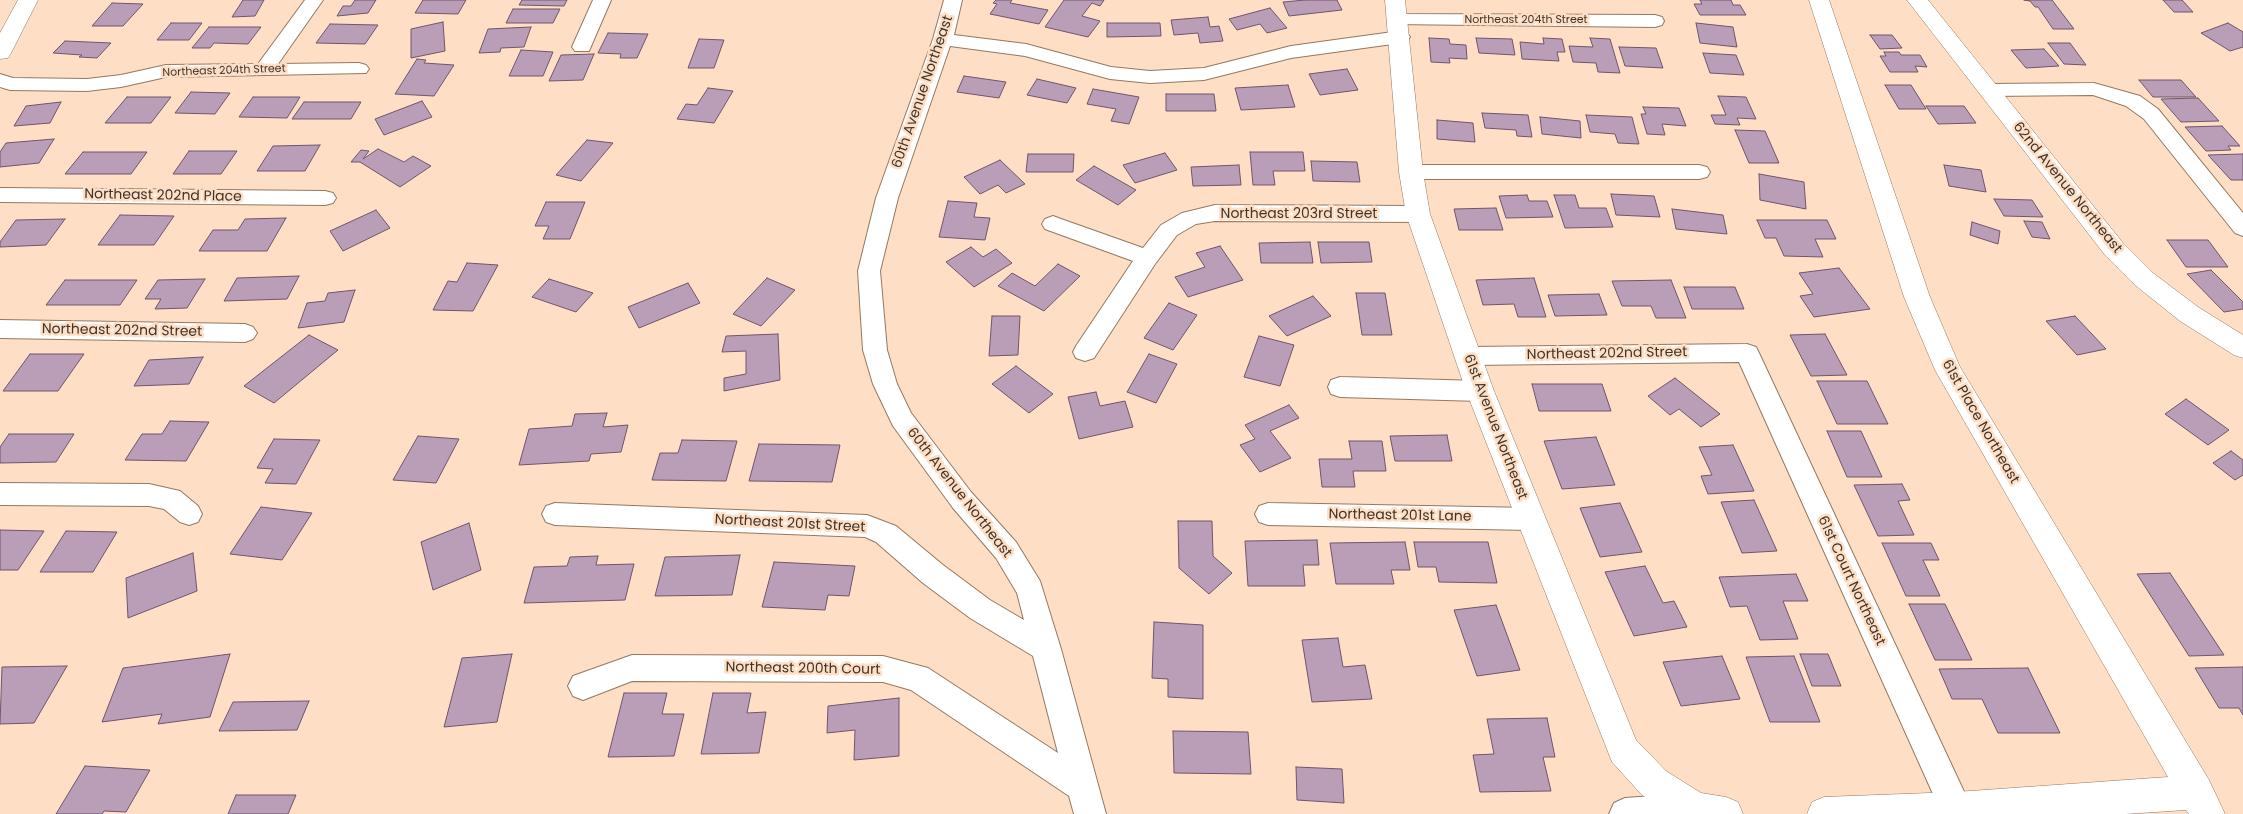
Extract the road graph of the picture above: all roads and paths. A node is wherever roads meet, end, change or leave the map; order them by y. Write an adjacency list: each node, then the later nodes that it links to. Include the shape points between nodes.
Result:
1 (28, 0): 11 (street)
2 (314, 0): 12 (street)
3 (602, 0): 10 (street)
4 (953, 0): 9 (street, 60th Avenue Northeast)
5 (1819, 0): 40 (street, 61st Place Northeast, via 1917,297 1948,370)
6 (1917, 0): 15 (street, 62nd Avenue Northeast)
7 (1397, 19): 8 (street, Northeast 204th Street); 9 (street, Northeast 204th Street, via 1291,52 1204,74 1150,77 1110,72 1026,50); 16 (street, 61st Avenue Northeast)
8 (1655, 21)
9 (943, 39): 37 (street, 60th Avenue Northeast, via 887,198 869,271 875,350 885,384 902,419 962,500 1006,550 1030,590)
10 (582, 47)
11 (0, 53)
12 (264, 69): 13 (street, Northeast 204th Street); 14 (street, Northeast 204th Street, via 166,71 87,84 10,84)
13 (359, 69)
14 (0, 80)
15 (1989, 90): 22 (street, via 2094,89 2133,101 2151,114); 26 (street, 62nd Avenue Northeast, via 2114,248 2144,279 2189,314)
16 (1411, 172): 17 (street); 20 (street, 61st Avenue Northeast)
17 (1699, 172)
18 (0, 195): 19 (street, Northeast 202nd Place)
19 (325, 198)
20 (1418, 214): 23 (street, Northeast 203rd Street, via 1215,213 1190,218 1169,230); 29 (street, 61st Avenue Northeast)
21 (1053, 224): 23 (street)
22 (2243, 228)
23 (1148, 258): 27 (street, Northeast 203rd Street)
24 (0, 330): 25 (street, Northeast 202nd Street)
25 (245, 333)
26 (2243, 348)
27 (1085, 352)
28 (1747, 353): 29 (street, Northeast 202nd Street); 41 (street, 61st Court Northeast)
29 (1468, 356): 31 (street, 61st Avenue Northeast)
30 (1340, 387): 31 (street)
31 (1480, 392): 36 (street, 61st Avenue Northeast)
32 (0, 494): 33 (street, via 150,495 171,499)
33 (189, 514)
34 (556, 514): 37 (street, Northeast 201st Street, via 867,526 886,534 980,609)
35 (1268, 514): 36 (street, Northeast 201st Lane)
36 (1531, 519): 42 (street, 61st Avenue Northeast, via 1624,751 1654,783)
37 (1047, 649): 39 (street, 60th Avenue Northeast)
38 (583, 686): 39 (street, Northeast 200th Court, via 632,668 883,669 918,678)
39 (1082, 786): 43 (street, 60th Avenue Northeast)
40 (2202, 803): 41 (street)
41 (1956, 809): 45 (street)
42 (1711, 811): 44 (street)
43 (1090, 814)
44 (1625, 814)
45 (1824, 814)

